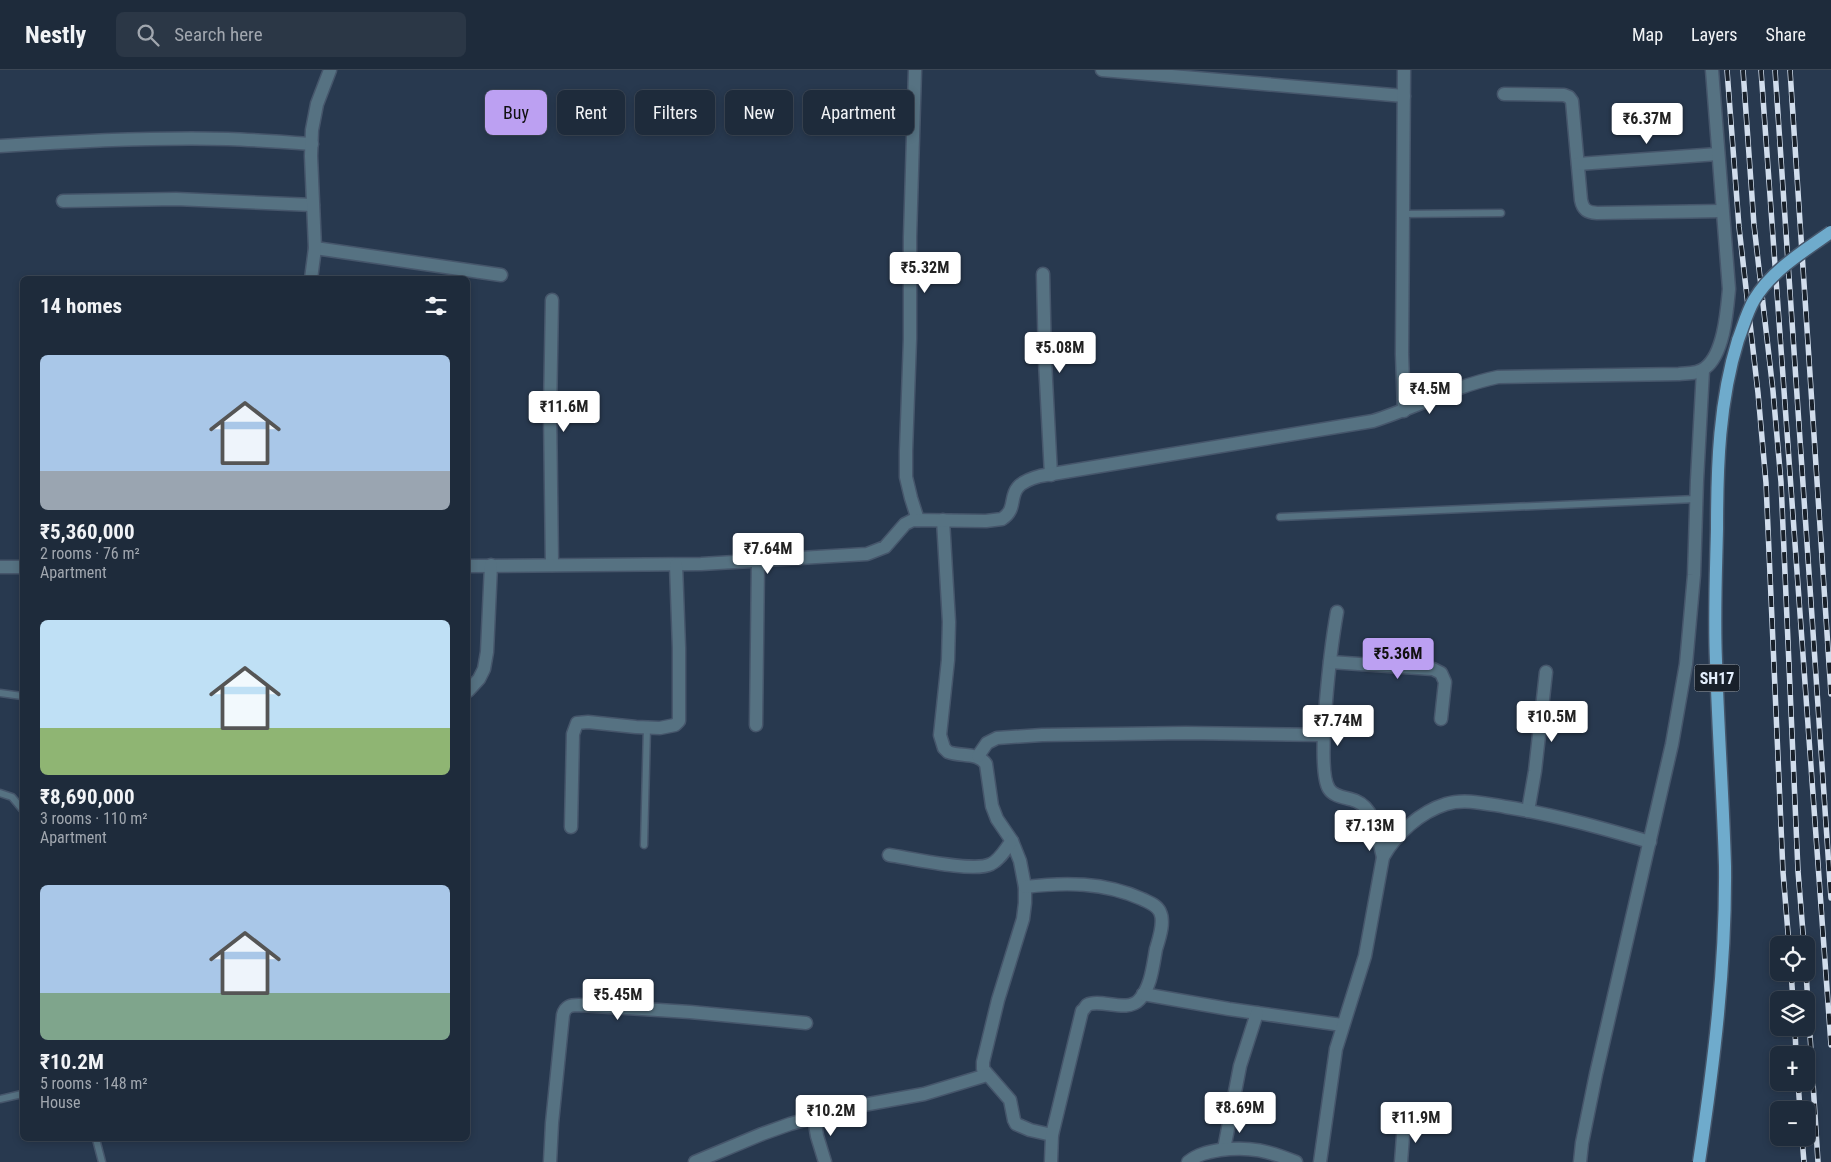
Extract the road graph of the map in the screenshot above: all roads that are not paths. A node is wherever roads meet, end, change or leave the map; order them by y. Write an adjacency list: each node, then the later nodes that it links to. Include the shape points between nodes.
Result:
1 (330, 70): 9 (street, via 317,104)
2 (916, 70): 29 (street, via 906,477)
3 (1102, 70): 6 (street)
4 (1404, 70): 8 (street)
5 (1712, 70): 11 (street)
6 (1211, 75): 8 (street)
7 (1504, 94): 12 (street, via 1569,97 1574,107)
8 (1404, 96): 17 (street)
9 (312, 144): 10 (street, via 174,139); 14 (street)
10 (0, 146)
11 (1718, 154): 12 (street); 15 (street)
12 (1578, 164): 15 (street, via 1582,207 1590,213)
13 (62, 201): 14 (street, via 176,199)
14 (313, 205): 19 (street)
15 (1722, 211): 24 (street, via 1729,288 1727,309 1718,350)
16 (1501, 213): 17 (lane)
17 (1403, 214): 25 (street)
18 (1831, 232): 81 (main road, SH17, bridge, via 1800,253 1772,278 1755,299 1730,365 1722,416 1717,490 1716,660 1724,839 1724,941 1718,1022)
19 (315, 248): 21 (street); 22 (street)
20 (1043, 274): 26 (street)
21 (501, 275)
22 (311, 276)
23 (552, 300): 33 (street)
24 (1703, 370): 25 (street, via 1679,374 1498,377 1468,384); 27 (street)
25 (1404, 411): 26 (street, via 1343,427)
26 (1051, 474): 30 (street, via 1019,484 1009,511 1002,519)
27 (1696, 499): 28 (lane); 54 (street, via 1694,575 1686,664)
28 (1280, 517)
29 (918, 520): 30 (street); 31 (street, via 908,522 885,547 867,554)
30 (942, 520): 48 (street, via 949,622 940,735 948,752)
31 (758, 562): 32 (street); 45 (street)
32 (676, 564): 33 (street); 46 (street, via 680,716 670,727)
33 (552, 565): 35 (street)
34 (470, 566): 35 (street)
35 (491, 566): 41 (street, via 487,652 484,669)
36 (0, 567): 37 (street)
37 (20, 567)
38 (1337, 612): 39 (street)
39 (1330, 662): 44 (street, via 1437,671 1445,682); 47 (street)
40 (1546, 672): 51 (street)
41 (470, 689)
42 (0, 693): 43 (lane)
43 (20, 696)
44 (1442, 719)
45 (756, 726)
46 (646, 727): 52 (street, via 577,723 573,734); 55 (lane)
47 (1324, 735): 48 (street, via 1033,735 991,740); 57 (street, via 1329,789 1365,807 1372,816)
48 (978, 756): 53 (street, via 986,764 992,806)
49 (0, 793): 50 (lane, via 12,797)
50 (20, 806)
51 (1528, 810): 54 (street, via 1585,822); 57 (street, via 1473,802 1446,804 1410,824 1391,843)
52 (570, 827)
53 (1012, 840): 56 (street, via 992,864 981,866); 58 (street)
54 (1650, 842): 80 (street, via 1596,1074)
55 (644, 845)
56 (889, 855)
57 (1383, 857): 62 (street, via 1365,956)
58 (1025, 887): 59 (street, via 1051,884 1101,886 1138,897 1157,907 1162,924); 63 (street, via 1023,919 983,1062)
59 (1143, 994): 60 (street); 68 (street, via 1135,1003 1093,1004 1082,1011)
60 (1257, 1013): 62 (street); 70 (street, via 1240,1066)
61 (806, 1024): 72 (street, via 690,1012 568,1007 562,1015)
62 (1342, 1025): 78 (street)
63 (987, 1075): 66 (street, via 924,1094); 68 (street, via 1010,1100 1016,1124)
64 (20, 1094): 65 (lane)
65 (0, 1099)
66 (814, 1117): 73 (street); 74 (street)
67 (1404, 1123): 79 (street)
68 (1052, 1135): 75 (street)
69 (97, 1141): 71 (lane)
70 (1224, 1149): 76 (street, via 1206,1152); 77 (street, via 1252,1148)
71 (102, 1162)
72 (550, 1162)
73 (695, 1162)
74 (825, 1162)
75 (1050, 1162)
76 (1188, 1162)
77 (1296, 1162)
78 (1320, 1162)
79 (1401, 1162)
80 (1580, 1162)
81 (1699, 1162)

